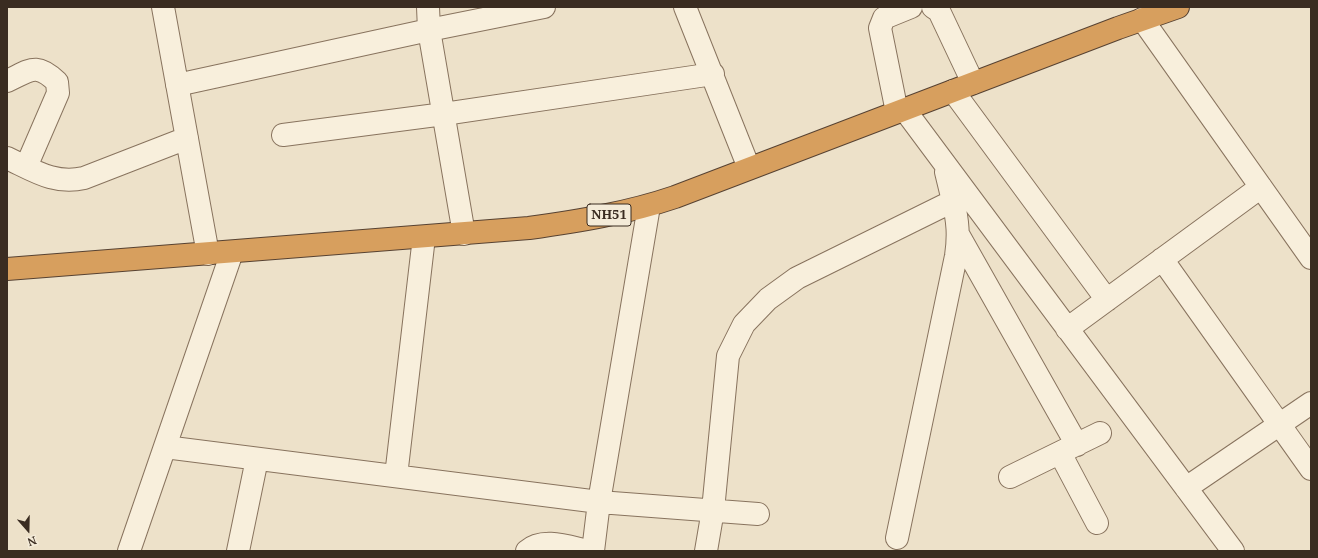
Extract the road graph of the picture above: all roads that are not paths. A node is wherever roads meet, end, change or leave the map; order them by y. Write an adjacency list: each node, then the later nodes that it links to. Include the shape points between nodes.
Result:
1 (163, 7): 13 (street)
2 (428, 7): 9 (street)
3 (544, 7): 9 (street)
4 (685, 7): 10 (street)
5 (933, 7): 12 (street, via 939,11)
6 (1172, 8): 8 (highway, NH51)
7 (898, 10): 15 (street, via 884,18 880,28)
8 (1142, 19): 12 (highway, NH51); 22 (street)
9 (429, 30): 13 (street); 16 (street)
10 (713, 74): 16 (street); 21 (street)
11 (7, 81): 19 (street, via 34,69 46,71 57,82 58,93)
12 (973, 83): 14 (highway, NH51)
13 (177, 85): 18 (street)
14 (953, 91): 15 (highway, NH51); 33 (street)
15 (900, 111): 20 (street); 21 (highway, NH51)
16 (444, 114): 17 (street); 25 (street)
17 (283, 135)
18 (187, 138): 19 (street, via 71,181 54,179); 29 (street)
19 (16, 163)
20 (944, 164): 23 (street); 34 (street)
21 (749, 168): 24 (highway, NH51)
22 (1261, 187): 30 (street); 31 (street)
23 (953, 201): 26 (street); 46 (street, via 797,278 768,299 744,324 728,356)
24 (650, 206): 25 (highway, NH51, via 576,221); 45 (street)
25 (464, 234): 27 (highway, NH51)
26 (959, 236): 39 (street); 49 (street)
27 (424, 237): 28 (highway, NH51); 42 (street)
28 (232, 252): 29 (highway, NH51); 38 (street)
29 (208, 254): 32 (highway, NH51)
30 (1311, 258)
31 (1162, 260): 33 (street); 36 (street)
32 (7, 269)
33 (1107, 300): 34 (street)
34 (1067, 329): 44 (street)
35 (1311, 403): 36 (street)
36 (1280, 424): 41 (street); 44 (street)
37 (1100, 433): 39 (street)
38 (165, 447): 40 (street); 50 (street)
39 (1068, 449): 43 (street); 48 (street)
40 (257, 459): 42 (street); 51 (street)
41 (1311, 469)
42 (396, 476): 45 (street)
43 (1010, 477)
44 (1186, 488): 56 (street)
45 (599, 502): 46 (street); 54 (street)
46 (713, 510): 47 (street); 55 (street)
47 (758, 514)
48 (1097, 523)
49 (897, 538)
50 (129, 551)
51 (238, 551)
52 (527, 551): 53 (street, via 546,543)
53 (588, 551)
54 (594, 551)
55 (706, 551)
56 (1233, 551)

